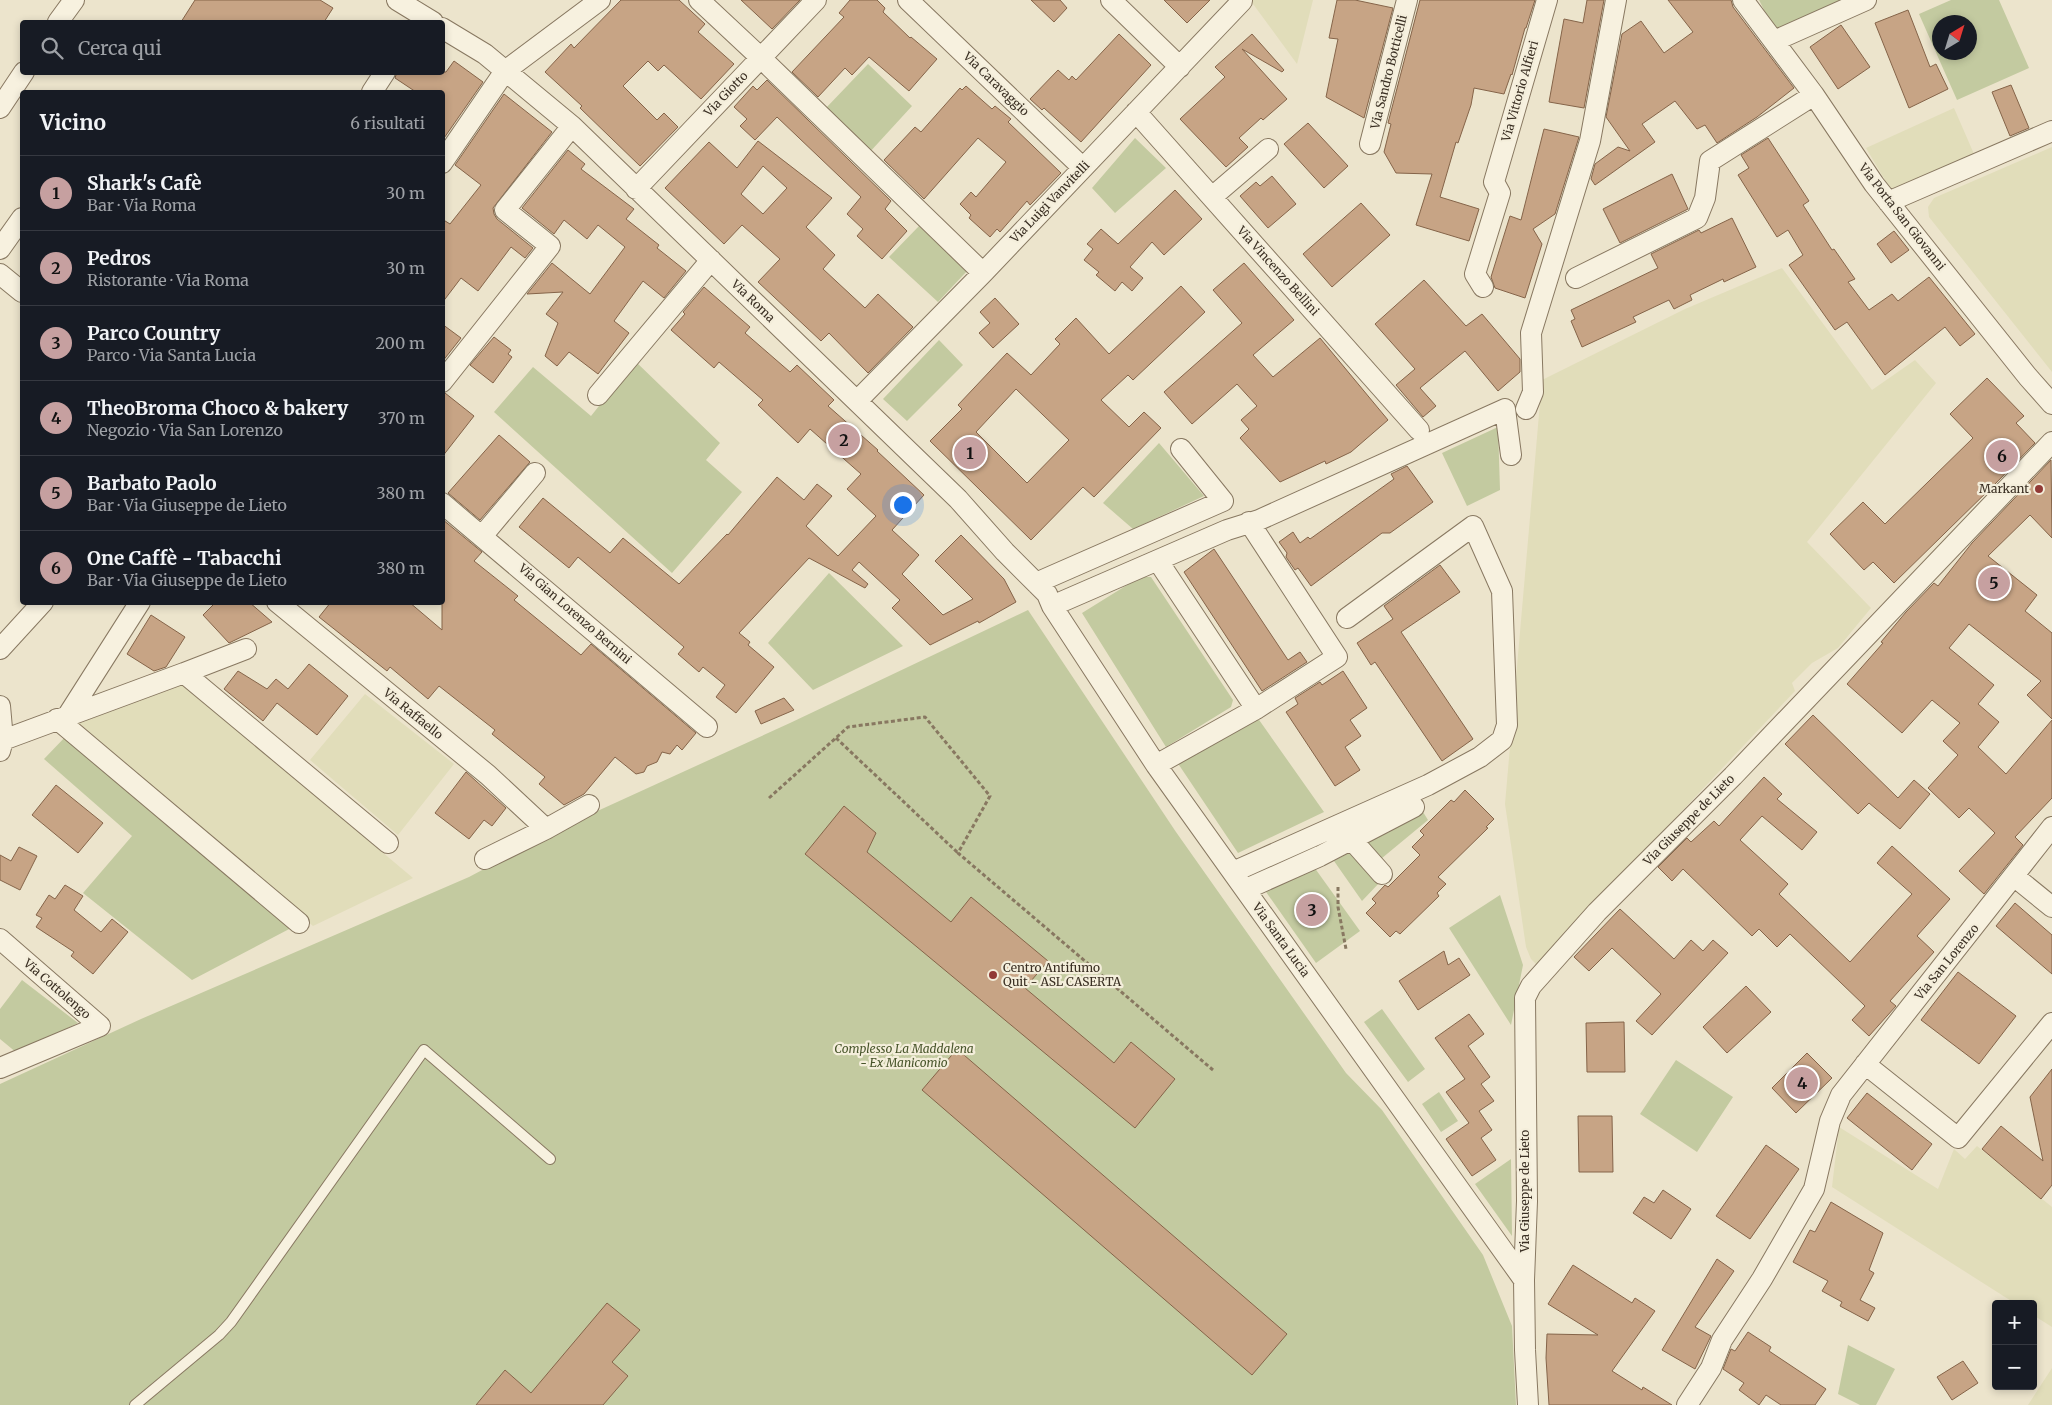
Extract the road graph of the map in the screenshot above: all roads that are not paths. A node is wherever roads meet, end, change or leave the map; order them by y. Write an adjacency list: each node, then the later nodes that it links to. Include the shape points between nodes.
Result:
1 (74, 0): 14 (street)
2 (397, 0): 15 (street)
3 (600, 0): 20 (street)
4 (699, 0): 18 (street)
5 (816, 0): 18 (street, Via Giotto)
6 (908, 0): 32 (street, Via Caravaggio)
7 (1111, 0): 19 (street)
8 (1407, 0): 29 (street, Via Sandro Botticelli)
9 (1546, 0): 42 (street, Via Vittorio Alfieri, via 1494,182 1500,193 1475,274)
10 (1616, 0): 48 (street, via 1590,141 1531,333 1533,392)
11 (1743, 0): 17 (street, Via Porta San Giovanni)
12 (1866, 0): 17 (street)
13 (1242, 1): 19 (street, Via Luigi Vanvitelli)
14 (59, 20)
15 (425, 20)
16 (445, 30): 20 (street, Via Roma, via 485,54)
17 (1774, 41): 24 (street, Via Porta San Giovanni)
18 (761, 58): 33 (street, Via Giotto); 39 (street)
19 (1180, 67): 26 (street, Via Luigi Vanvitelli)
20 (505, 71): 27 (street, Via Roma); 31 (street)
21 (22, 75): 25 (street)
22 (383, 75): 23 (street)
23 (373, 90)
24 (1814, 95): 35 (street, Via Porta San Giovanni); 41 (street, via 1710,161 1705,198 1697,218)
25 (0, 108)
26 (1136, 112): 32 (street, Via Luigi Vanvitelli); 34 (street, Via Vincenzo Bellini)
27 (572, 126): 33 (street, Via Roma); 44 (street, via 505,210 550,246)
28 (2052, 131): 35 (street)
29 (1370, 144)
30 (1268, 149): 34 (street)
31 (445, 159)
32 (1083, 168): 39 (street, Via Luigi Vanvitelli)
33 (636, 188): 38 (street, Via Roma)
34 (1212, 197): 49 (street, Via Vincenzo Bellini)
35 (1888, 202): 47 (street, Via Porta San Giovanni)
36 (20, 221): 37 (street)
37 (0, 249)
38 (711, 260): 45 (street); 46 (street, Via Roma)
39 (983, 273): 46 (street, Via Luigi Vanvitelli)
40 (0, 274): 43 (street)
41 (1576, 278)
42 (1483, 287)
43 (20, 290)
44 (445, 378)
45 (598, 395)
46 (857, 402): 58 (street, Via Roma, via 958,499)
47 (2052, 404)
48 (1526, 408)
49 (1419, 430)
50 (2052, 442): 90 (street, Via Giuseppe de Lieto, via 1733,776 1597,912 1531,986 1525,998 1527,1201)
51 (1181, 449): 58 (street, via 1223,501)
52 (1511, 455): 55 (street, via 1505,409)
53 (535, 473): 56 (street)
54 (445, 505): 56 (street, Via Gian Lorenzo Bernini)
55 (1249, 522): 57 (street); 67 (street, via 1337,657)
56 (483, 536): 69 (street, Via Gian Lorenzo Bernini)
57 (1158, 561): 58 (street); 67 (street)
58 (1045, 595): 71 (street, Via Santa Lucia)
59 (39, 605): 63 (street)
60 (138, 605): 68 (street)
61 (281, 605): 75 (street, Via Raffaello, via 488,775)
62 (1347, 618): 79 (street, via 1473,526 1502,591 1507,725 1502,740 1480,757 1428,785)
63 (0, 649)
64 (246, 649): 65 (street)
65 (184, 673): 68 (street); 77 (street)
66 (0, 706): 70 (street)
67 (1256, 709): 71 (street)
68 (62, 717): 70 (street); 84 (street)
69 (707, 727)
70 (2, 746)
71 (1156, 765): 79 (street, Via Santa Lucia)
72 (589, 804): 75 (street)
73 (1414, 807): 76 (street)
74 (2052, 828): 81 (street, Via San Lorenzo)
75 (546, 829): 78 (street)
76 (1350, 839): 80 (street); 82 (street)
77 (388, 843)
78 (485, 859)
79 (1233, 872): 90 (street, Via Santa Lucia)
80 (1382, 874)
81 (2015, 877): 83 (street); 87 (street, Via San Lorenzo)
82 (1253, 886)
83 (2052, 907)
84 (299, 923)
85 (0, 939): 88 (street, Via Cottolengo, via 100,1026)
86 (2052, 1023): 87 (street, via 1958,1138)
87 (1865, 1064): 93 (street, Via San Lorenzo, via 1842,1095 1830,1121 1814,1189 1722,1340 1711,1368)
88 (0, 1068)
89 (550, 1158): 91 (lane, via 424,1050 231,1322)
90 (1524, 1280): 92 (street, Via Giuseppe de Lieto)
91 (134, 1405)
92 (1528, 1405)
93 (1687, 1405)

